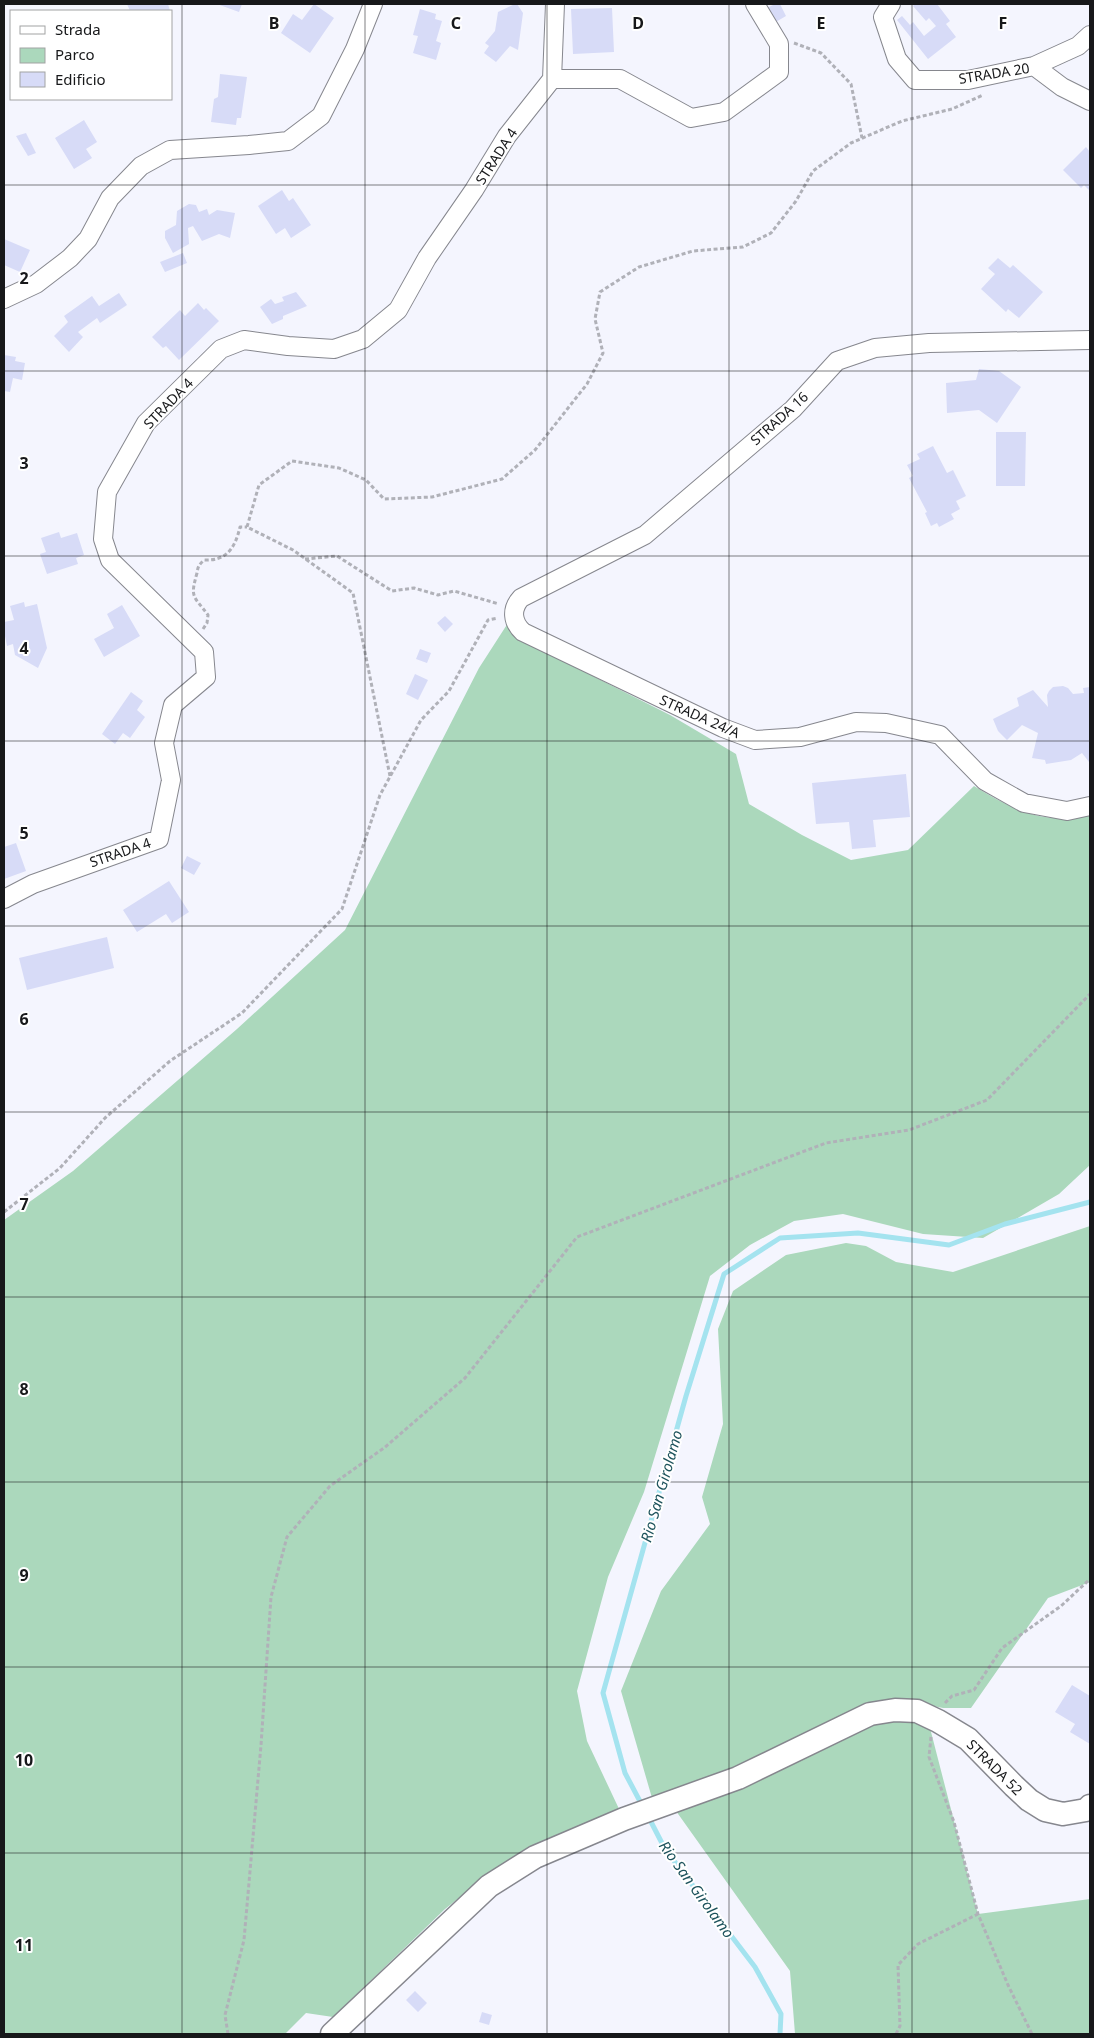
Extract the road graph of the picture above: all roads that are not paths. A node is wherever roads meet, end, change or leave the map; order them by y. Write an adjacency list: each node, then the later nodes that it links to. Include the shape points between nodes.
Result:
1 (373, 4): 9 (street, via 356,49 321,116 288,141 170,150 141,166 110,198 88,238 70,258 36,284)
2 (554, 4): 7 (street)
3 (755, 4): 7 (street, via 779,44 779,72 724,112 691,118 620,79)
4 (891, 4): 6 (street, STRADA 20, via 883,17 897,58 916,80 968,80)
5 (1090, 35): 6 (street, via 1078,46)
6 (1034, 66): 8 (street, STRADA 20, via 1062,87)
7 (552, 79): 13 (street, STRADA 4, via 507,136 426,258 398,310 391,316 363,339 334,349 244,340 221,349 146,423 106,492 103,539 110,560 204,652 206,677 173,705 164,743 171,780 159,839 33,884)
8 (1090, 101)
9 (4, 298)
10 (1090, 340): 11 (street, STRADA 16, via 875,348 837,361 793,409 644,535 527,594 521,598)
11 (514, 612): 12 (street, STRADA 24/A, via 518,627 523,632 723,728 755,740 800,738 856,722 886,723 940,735 986,781 1024,803 1067,811)
12 (1090, 806)
13 (4, 899)
14 (1090, 1806): 15 (street, STRADA 52, via 1086,1810 1063,1814 1045,1810 1024,1795 968,1739 932,1718 916,1711 870,1714 738,1778 624,1819 535,1857 489,1886)
15 (332, 2034)

